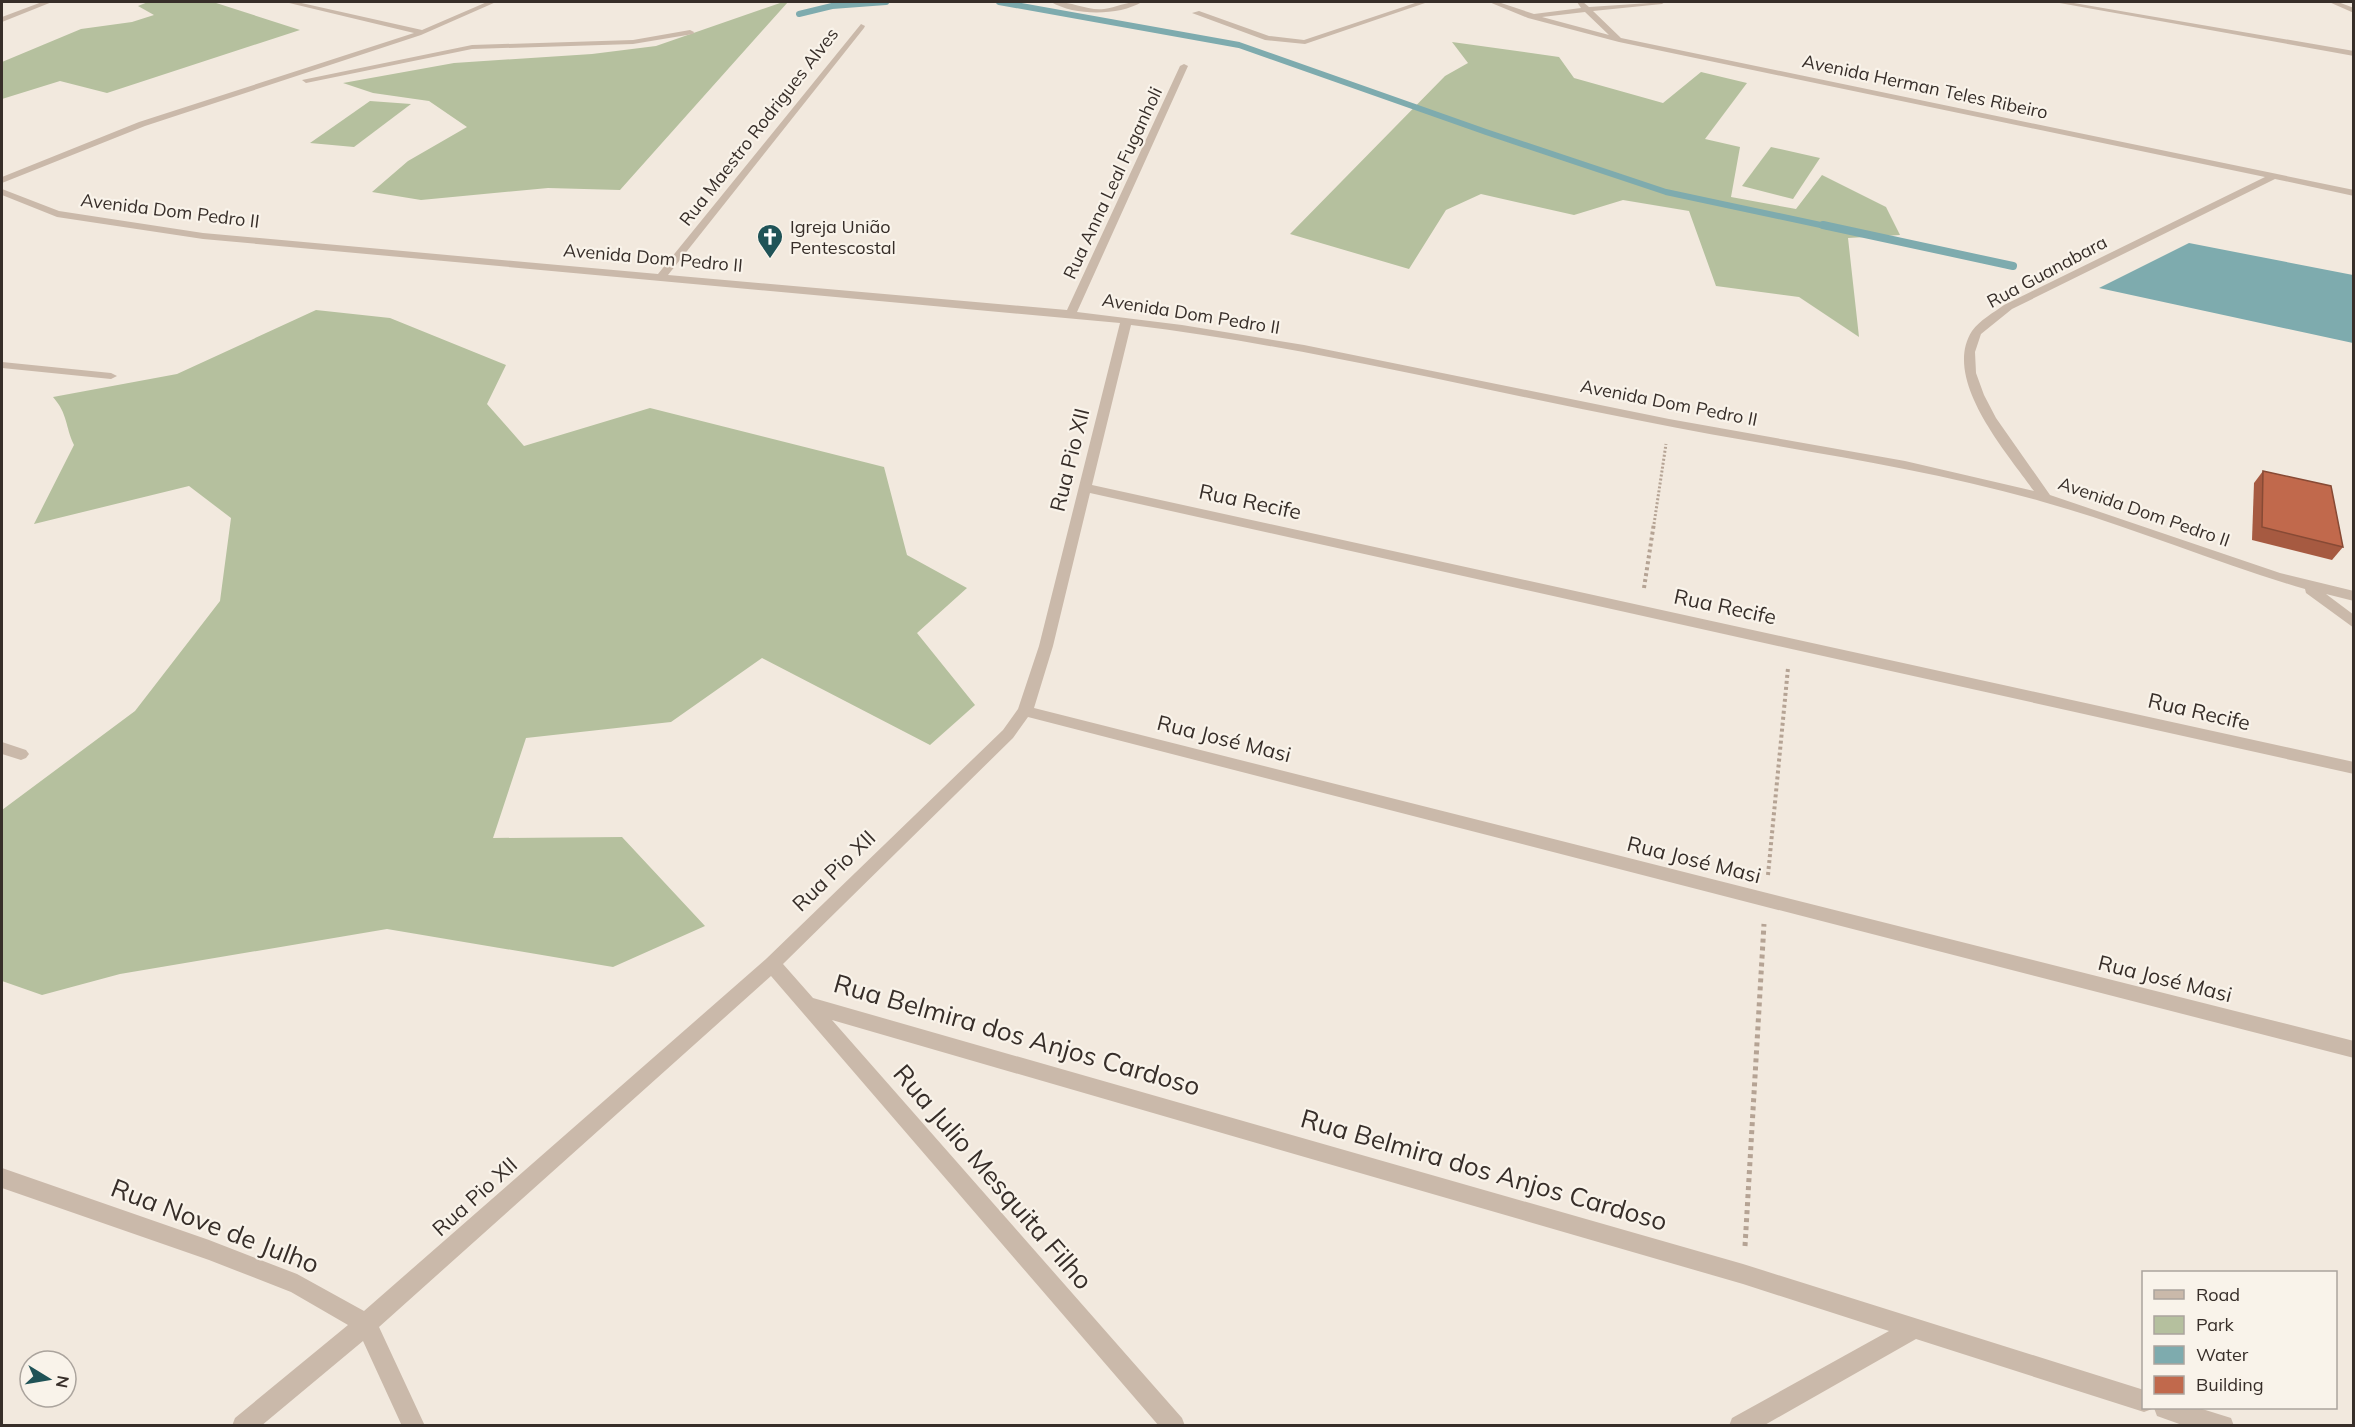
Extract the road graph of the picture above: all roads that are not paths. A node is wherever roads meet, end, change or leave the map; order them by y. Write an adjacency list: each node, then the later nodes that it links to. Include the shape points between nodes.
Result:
1 (48, 2): 15 (street)
2 (289, 2): 17 (street)
3 (492, 2): 17 (street)
4 (1055, 2): 5 (street, via 1092,12)
5 (1138, 2)
6 (1424, 2): 13 (street, via 1305,42 1268,38)
7 (1492, 2): 14 (street, Avenida Herman Teles Ribeiro)
8 (1662, 2): 11 (street)
9 (2058, 2): 20 (street)
10 (2333, 2): 12 (street)
11 (1581, 5): 14 (street); 19 (street)
12 (2354, 12)
13 (1196, 13)
14 (1531, 16): 19 (street, Avenida Herman Teles Ribeiro)
15 (2, 20)
16 (861, 26): 27 (street, Rua Maestro Rodrigues Alves)
17 (422, 32): 22 (street)
18 (690, 32): 22 (street, via 633,42 472,47 319,79)
19 (1619, 40): 23 (street, Avenida Herman Teles Ribeiro)
20 (2354, 54)
21 (1184, 66): 28 (street, Rua Anna Leal Fuganholi)
22 (261, 86): 24 (street, via 70,151)
23 (2272, 177): 26 (street, Avenida Herman Teles Ribeiro); 33 (street, Rua Guanabara, via 2008,307 1975,335 1969,356 1976,394 1996,430)
24 (2, 180)
25 (2, 192): 27 (street, Avenida Dom Pedro II, via 57,214 203,236)
26 (2354, 194)
27 (661, 277): 28 (street, Avenida Dom Pedro II)
28 (1071, 315): 29 (street, Avenida Dom Pedro II)
29 (1126, 321): 32 (street, Rua Pio XII); 33 (street, Avenida Dom Pedro II, via 1336,355 1669,423 1866,456)
30 (2, 365): 31 (street)
31 (111, 376)
32 (1087, 488): 37 (street, Rua Pio XII); 40 (street, Rua Recife)
33 (2045, 498): 34 (street, Avenida Dom Pedro II)
34 (2306, 586): 35 (street, Avenida Dom Pedro II); 36 (street)
35 (2354, 596)
36 (2354, 622)
37 (1025, 711): 41 (street, Rua Pio XII, via 1008,734); 43 (street, Rua José Masi)
38 (2, 748): 39 (street)
39 (21, 754)
40 (2354, 768)
41 (772, 964): 42 (street, Rua Julio Mesquita Filho); 45 (street, Rua Pio XII)
42 (806, 1004): 46 (street, Rua Belmira dos Anjos Cardoso, via 1743,1274); 51 (street, Rua Julio Mesquita Filho)
43 (2354, 1050)
44 (2, 1178): 45 (street, Rua Nove de Julho, via 297,1284)
45 (366, 1324): 49 (street, Rua Pio XII); 50 (street)
46 (1913, 1329): 47 (street, Rua Belmira dos Anjos Cardoso); 52 (street)
47 (2142, 1400)
48 (2171, 1409): 53 (street)
49 (243, 1425)
50 (414, 1425)
51 (1174, 1425)
52 (1740, 1425)
53 (2223, 1425)

